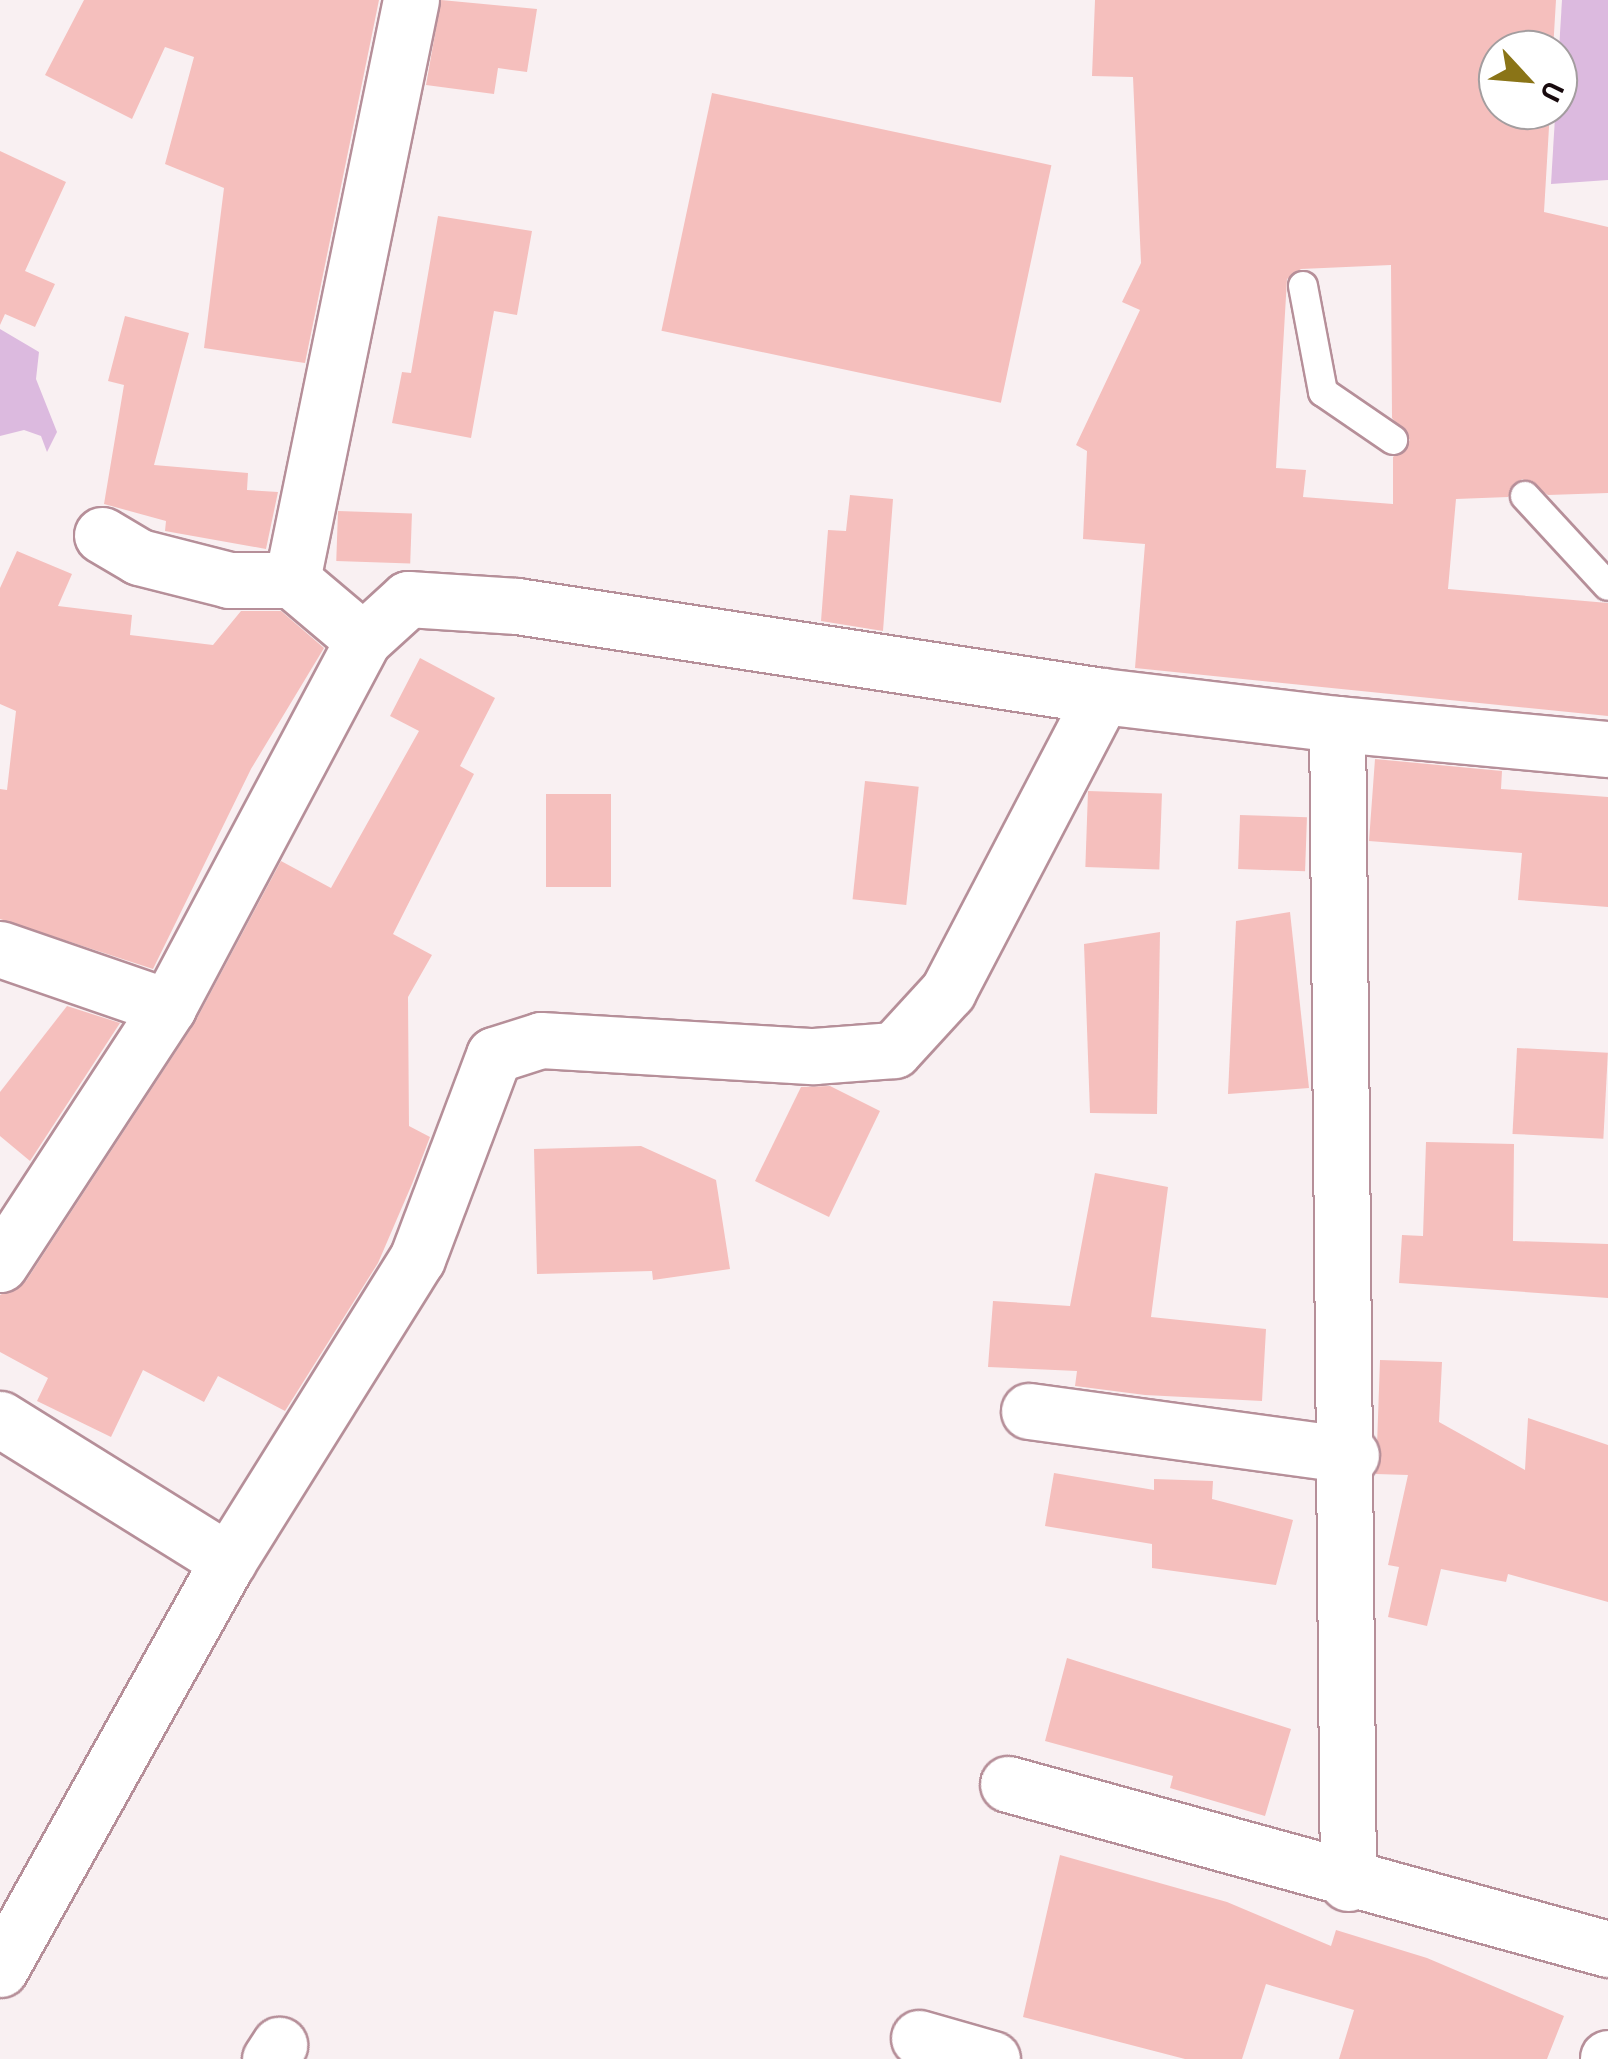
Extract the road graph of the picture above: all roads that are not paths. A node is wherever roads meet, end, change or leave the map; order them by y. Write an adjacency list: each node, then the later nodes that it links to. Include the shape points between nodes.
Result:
1 (412, 0): 6 (street)
2 (1304, 286): 3 (lane, via 1323,392)
3 (1392, 440)
4 (1525, 496): 7 (lane)
5 (102, 535): 6 (street, via 139,557 229,580)
6 (292, 580): 8 (street)
7 (1608, 586)
8 (362, 640): 9 (street, via 408,599 517,606); 13 (street)
9 (1102, 696): 10 (street); 18 (street, via 948,992 894,1050 814,1056 540,1040 494,1055 417,1260)
10 (1337, 724): 11 (street); 17 (street)
11 (1608, 749)
12 (0, 949): 13 (street, via 44,972)
13 (168, 1007): 14 (street)
14 (0, 1264)
15 (1029, 1411): 17 (street)
16 (0, 1419): 18 (street)
17 (1351, 1455): 20 (street)
18 (228, 1562): 22 (street)
19 (1008, 1784): 20 (street)
20 (1348, 1882): 21 (street)
21 (1608, 1949)
22 (0, 1969)
23 (920, 2038): 24 (street)
24 (992, 2059)

